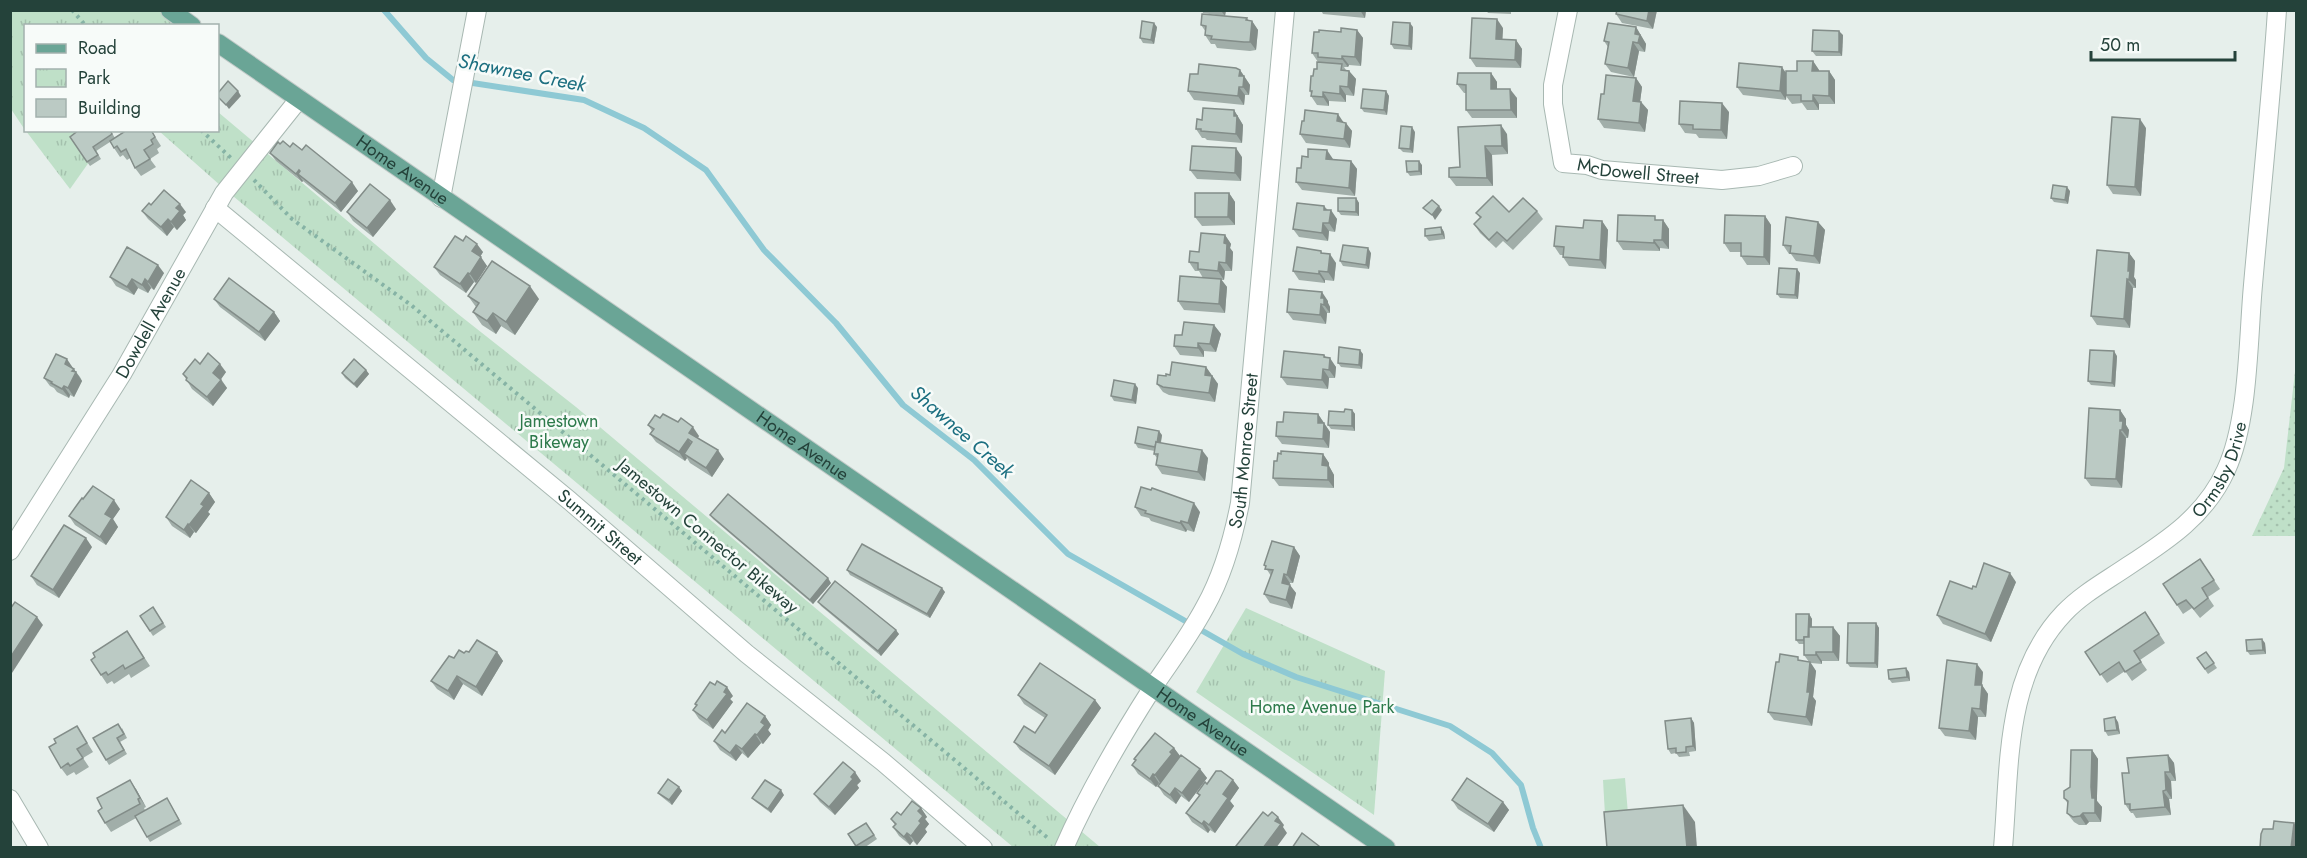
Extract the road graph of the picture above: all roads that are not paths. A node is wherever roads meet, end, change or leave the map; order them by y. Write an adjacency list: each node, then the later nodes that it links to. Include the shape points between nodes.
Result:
1 (170, 10): 6 (main road)
2 (477, 10): 10 (street)
3 (1285, 10): 13 (street, South Monroe Street, via 1240,503 1226,559 1206,606)
4 (1568, 10): 9 (street, McDowell Street, via 1553,85 1563,163 1722,180 1760,176)
5 (2277, 10): 19 (street, Ormsby Drive, via 2243,396 2234,450 2217,488 2193,519 2075,603 2040,645 2025,673 2014,717)
6 (189, 24)
7 (219, 45): 8 (main road, Home Avenue)
8 (298, 99): 10 (main road, Home Avenue); 11 (street, Dowdell Avenue)
9 (1793, 166)
10 (441, 198): 13 (main road, Home Avenue)
11 (215, 208): 12 (street, Dowdell Avenue, via 122,374); 17 (street, Summit Street)
12 (10, 551)
13 (1153, 687): 15 (street, South Monroe Street); 18 (main road, Home Avenue)
14 (10, 799): 16 (street)
15 (1059, 845)
16 (39, 848)
17 (983, 848)
18 (1386, 848)
19 (2003, 848)

